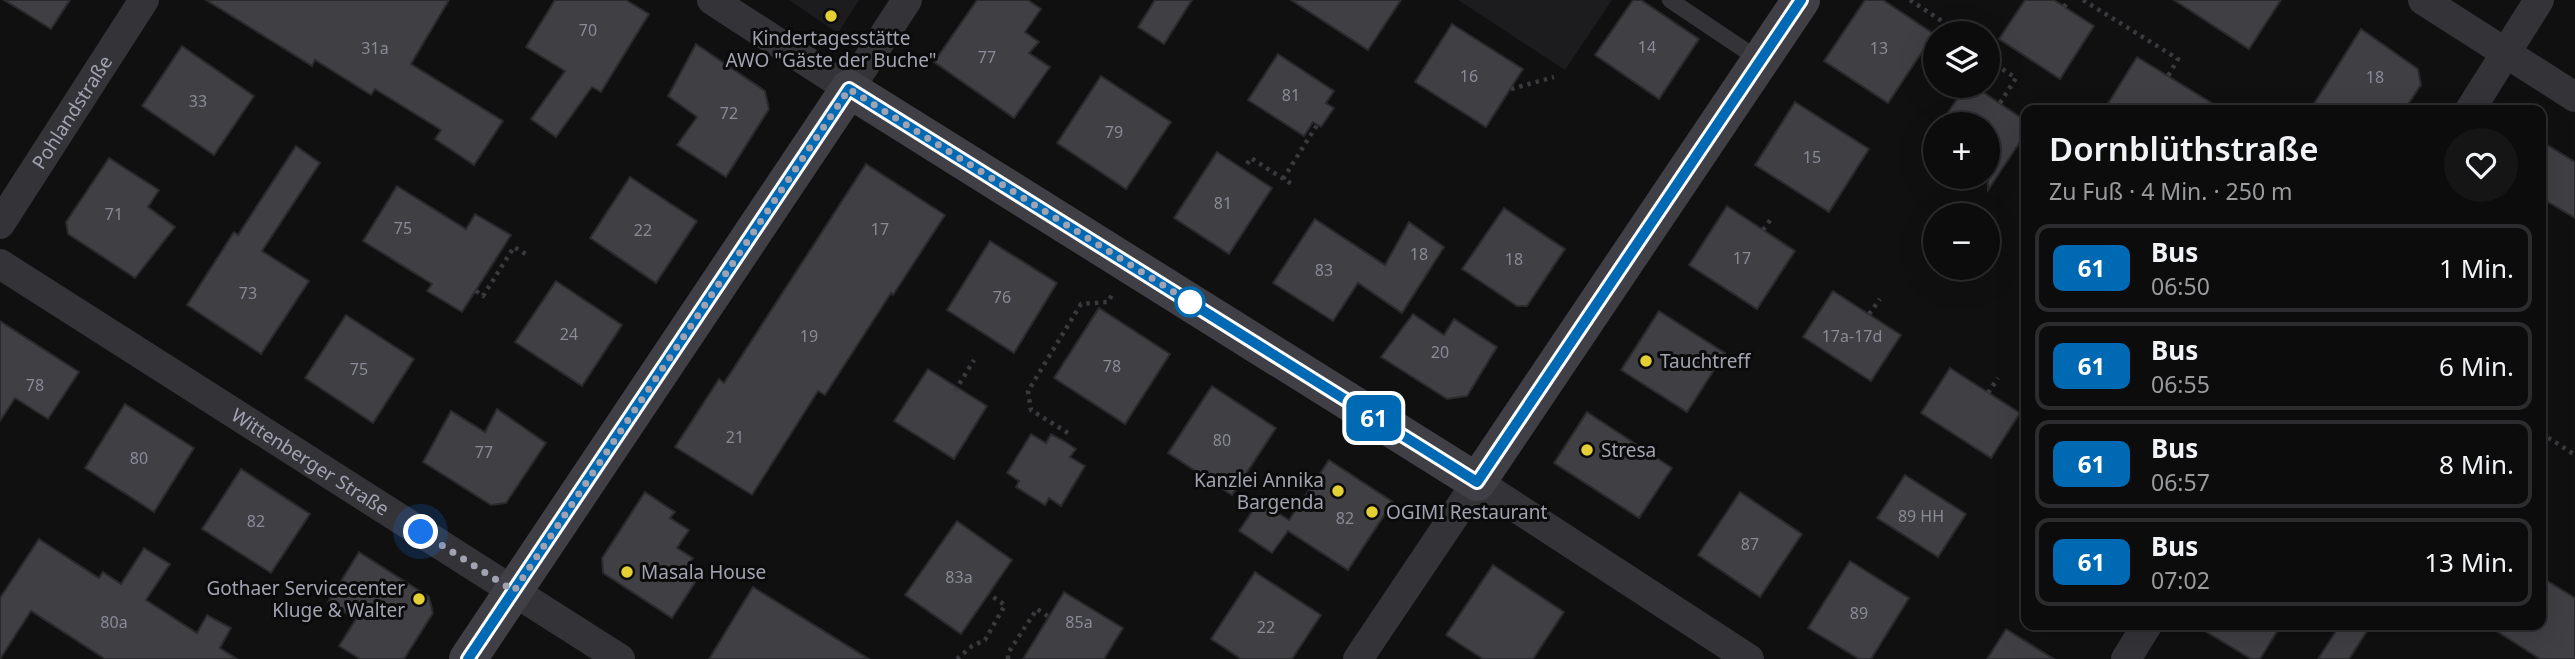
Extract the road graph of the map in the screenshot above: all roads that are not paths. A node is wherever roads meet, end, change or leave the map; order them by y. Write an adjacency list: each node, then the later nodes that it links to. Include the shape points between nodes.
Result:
1 (144, 0): 13 (street, Pohlandstraße)
2 (712, 0): 10 (street)
3 (907, 0): 10 (street)
4 (1670, 0): 9 (lane)
5 (1801, 0): 9 (street)
6 (2423, 0): 8 (street)
7 (2539, 0): 8 (street)
8 (2506, 53): 11 (street); 12 (street)
9 (1761, 61): 15 (street)
10 (849, 89): 15 (street); 16 (street)
11 (2575, 97)
12 (2473, 105)
13 (0, 224)
14 (0, 264): 16 (street, Wittenberger Straße)
15 (1477, 482): 20 (street); 21 (street)
16 (514, 591): 18 (street); 19 (street, Wittenberger Straße)
17 (2144, 630): 22 (street)
18 (468, 659)
19 (620, 659)
20 (1358, 659)
21 (1749, 659)
22 (2126, 659)

